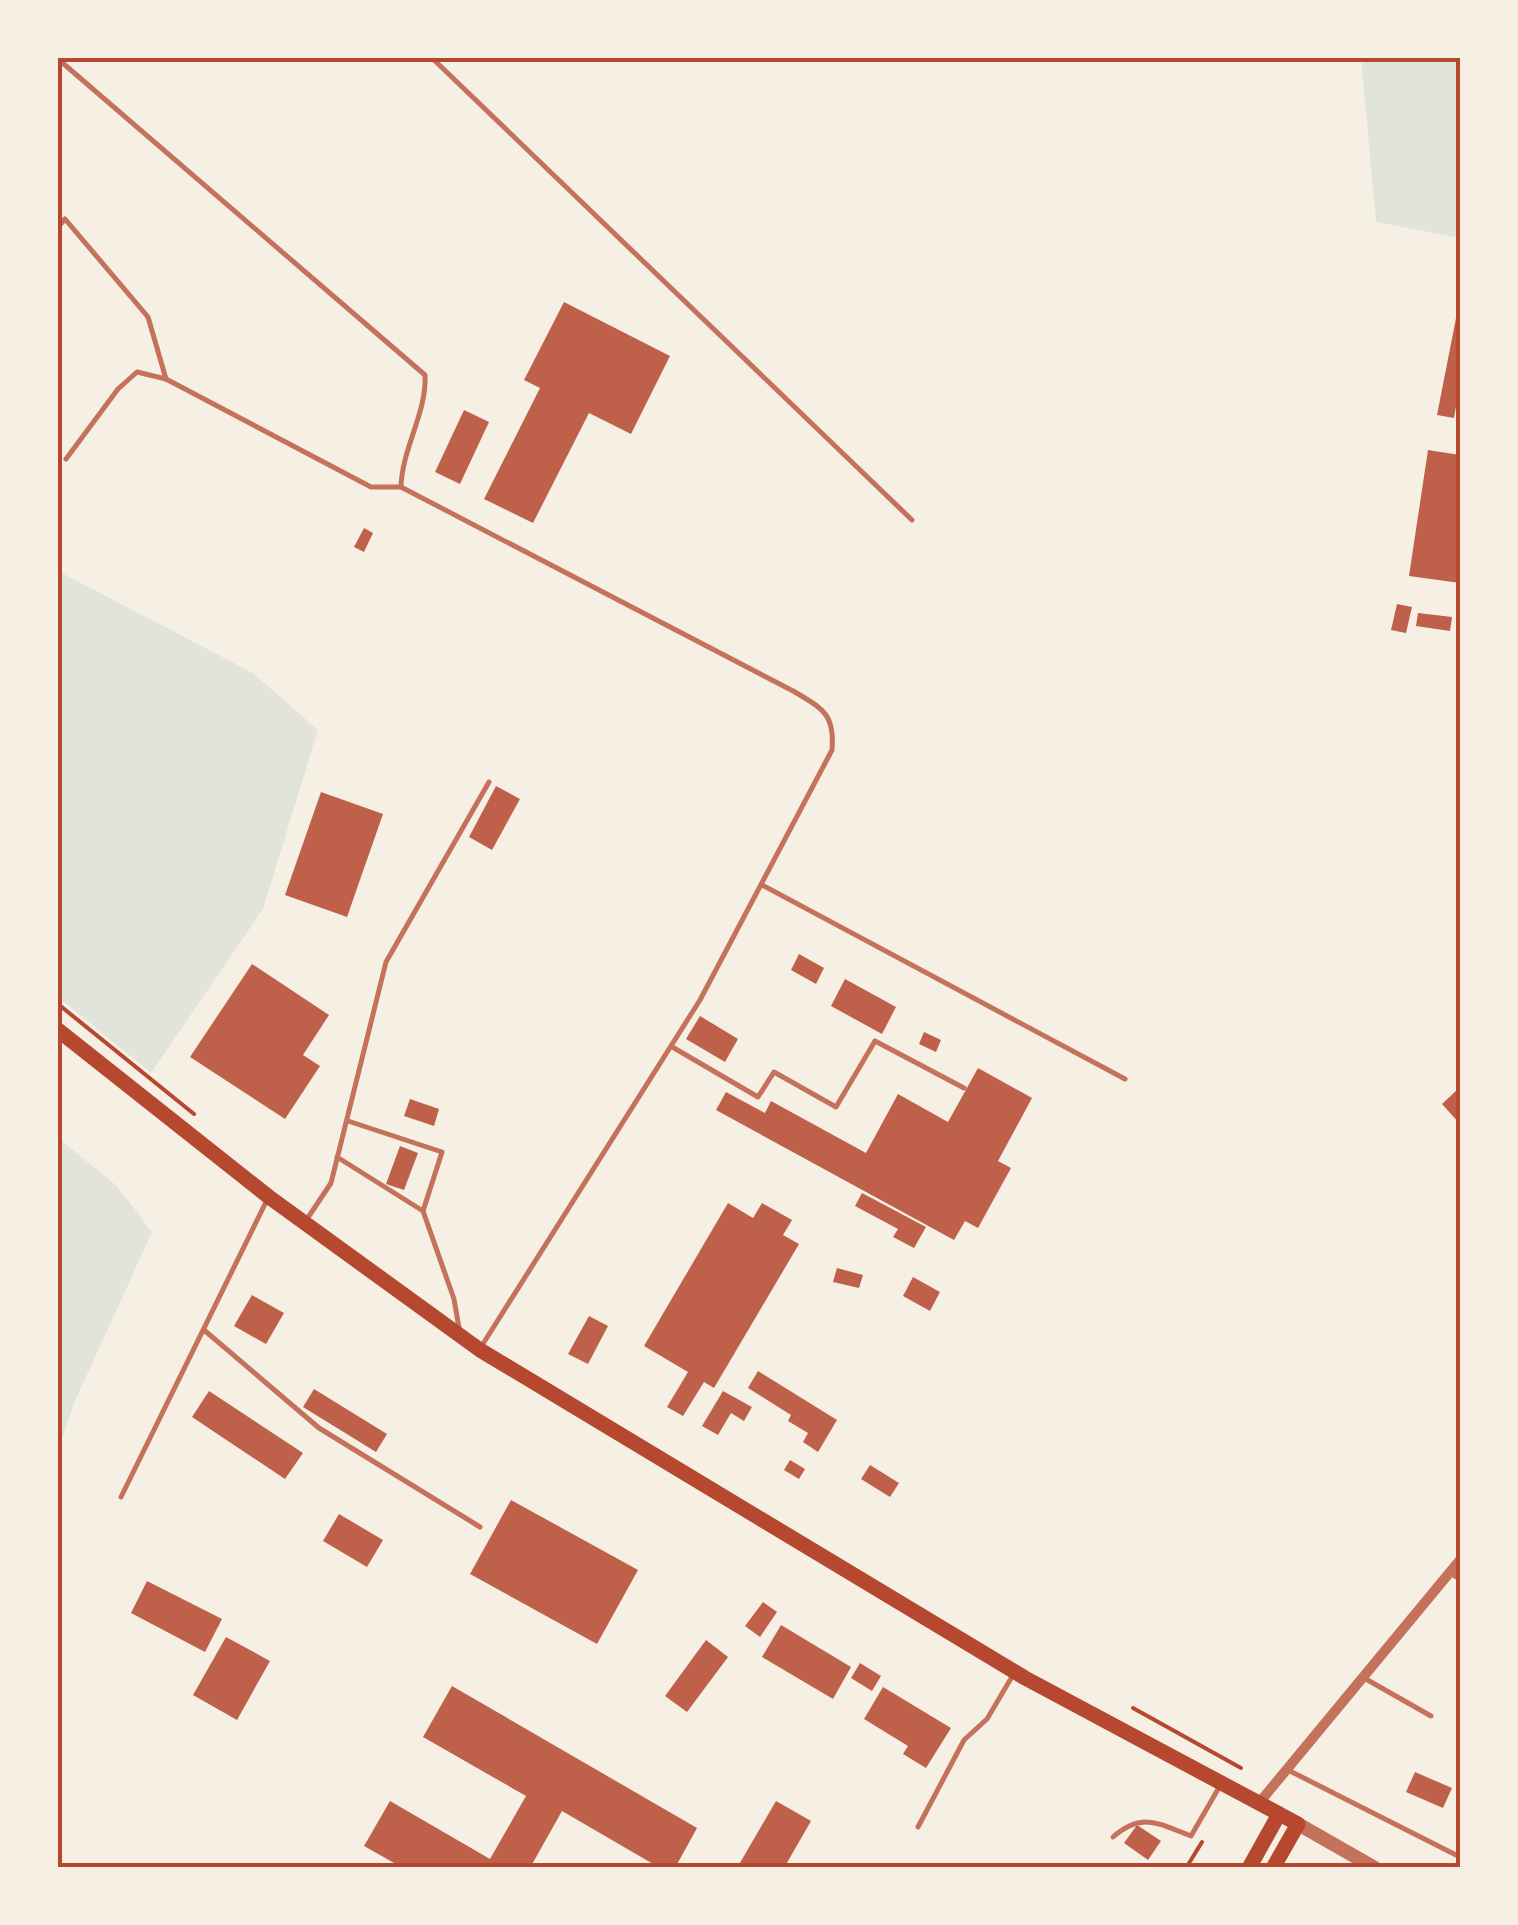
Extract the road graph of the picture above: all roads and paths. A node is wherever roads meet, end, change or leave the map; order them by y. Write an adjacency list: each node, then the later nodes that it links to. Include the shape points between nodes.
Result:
1 (432, 58): 7 (lane)
2 (58, 59): 6 (lane, via 424,374 426,391 402,465)
3 (58, 227): 4 (lane, via 65,219 148,317)
4 (166, 379): 5 (lane, via 137,372); 6 (lane, via 371,488)
5 (66, 458)
6 (402, 487): 9 (lane, via 824,710 834,729 832,750)
7 (912, 520)
8 (489, 782): 16 (lane, via 386,962)
9 (762, 885): 12 (lane); 13 (lane)
10 (58, 1004): 15 (path)
11 (58, 1030): 18 (main road)
12 (672, 1047): 14 (lane, via 758,1098 774,1072 836,1107 874,1040); 23 (lane)
13 (1125, 1079)
14 (964, 1088)
15 (193, 1113)
16 (346, 1120): 17 (lane); 19 (lane, via 442,1152)
17 (337, 1158): 19 (lane); 20 (lane, via 331,1183)
18 (268, 1198): 20 (main road); 21 (lane)
19 (424, 1211): 22 (lane)
20 (304, 1224): 22 (main road)
21 (204, 1330): 24 (lane); 25 (lane, via 319,1428)
22 (460, 1336): 23 (main road)
23 (480, 1350): 28 (main road)
24 (121, 1497)
25 (480, 1527)
26 (1460, 1560): 27 (street)
27 (1455, 1576): 29 (street)
28 (1014, 1672): 34 (main road); 38 (lane, via 987,1719 964,1740)
29 (1364, 1678): 31 (lane); 33 (street)
30 (1133, 1708): 32 (path)
31 (1430, 1716)
32 (1241, 1768)
33 (1288, 1770): 35 (street); 41 (lane)
34 (1221, 1782): 35 (main road); 39 (lane, via 1191,1836 1154,1821 1128,1824)
35 (1259, 1802): 36 (main road)
36 (1279, 1814): 37 (main road); 43 (main road)
37 (1298, 1824): 44 (main road); 45 (street)
38 (918, 1827)
39 (1113, 1837)
40 (1204, 1838): 42 (path)
41 (1460, 1857)
42 (1186, 1868)
43 (1249, 1868)
44 (1272, 1868)
45 (1375, 1868)

